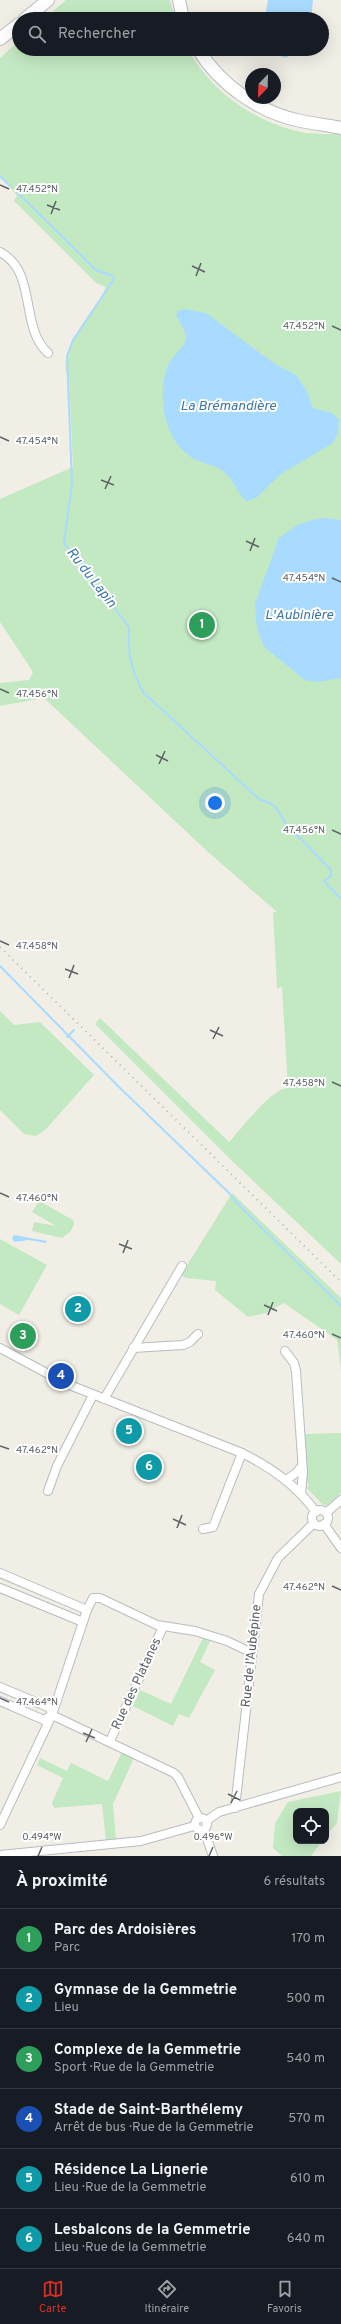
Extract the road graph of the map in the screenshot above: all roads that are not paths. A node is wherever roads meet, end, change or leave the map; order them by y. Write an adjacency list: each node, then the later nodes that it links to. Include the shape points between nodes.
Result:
1 (48, 0): 3 (main road)
2 (179, 0): 4 (main road)
3 (33, 12)
4 (182, 12)
5 (12, 30): 6 (main road)
6 (0, 39)
7 (204, 56): 9 (main road, via 220,77 256,105 285,116)
8 (341, 121): 9 (main road)
9 (320, 124): 10 (main road)
10 (341, 128)
11 (0, 252): 12 (street, via 12,261 19,272 32,322 41,347)
12 (48, 353)
13 (182, 1266): 16 (street)
14 (198, 1334): 16 (street, via 183,1345)
15 (0, 1348): 18 (street)
16 (133, 1348): 19 (street)
17 (285, 1351): 21 (street, via 294,1363 296,1371)
18 (93, 1395): 19 (street); 23 (street, via 57,1466)
19 (104, 1399): 20 (street)
20 (242, 1453): 22 (street, via 267,1465); 30 (street, via 212,1527)
21 (302, 1466): 22 (street); 24 (street)
22 (286, 1480): 24 (street)
23 (48, 1491)
24 (301, 1494): 26 (street)
25 (341, 1500): 27 (street)
26 (316, 1512): 27 (street, via 320,1510); 28 (street, via 313,1516)
27 (326, 1513): 29 (street, via 328,1520)
28 (314, 1523): 29 (street, via 318,1526); 37 (street, Rue de l’Aubépine, via 285,1549 264,1581 257,1604)
29 (324, 1524): 31 (street)
30 (203, 1529)
31 (341, 1548)
32 (0, 1573): 34 (street)
33 (0, 1588): 35 (street)
34 (87, 1610): 35 (street); 36 (street, via 93,1598 100,1598)
35 (83, 1622): 40 (street)
36 (163, 1627): 37 (street, via 195,1631 227,1641); 41 (street, Rue des Platanes)
37 (252, 1653): 43 (street, Rue de l’Aubépine)
38 (0, 1687): 40 (street, via 50,1708)
39 (0, 1701): 40 (street, via 45,1720)
40 (52, 1715): 41 (street); 45 (street)
41 (110, 1741): 44 (street, via 174,1773)
42 (341, 1777): 43 (street)
43 (235, 1808): 44 (street)
44 (202, 1819): 46 (street, via 195,1822); 47 (street, via 207,1826)
45 (0, 1826)
46 (194, 1826): 47 (street, via 198,1830); 48 (street, via 141,1841)
47 (204, 1830): 49 (street)
48 (0, 1855)
49 (213, 1856)

